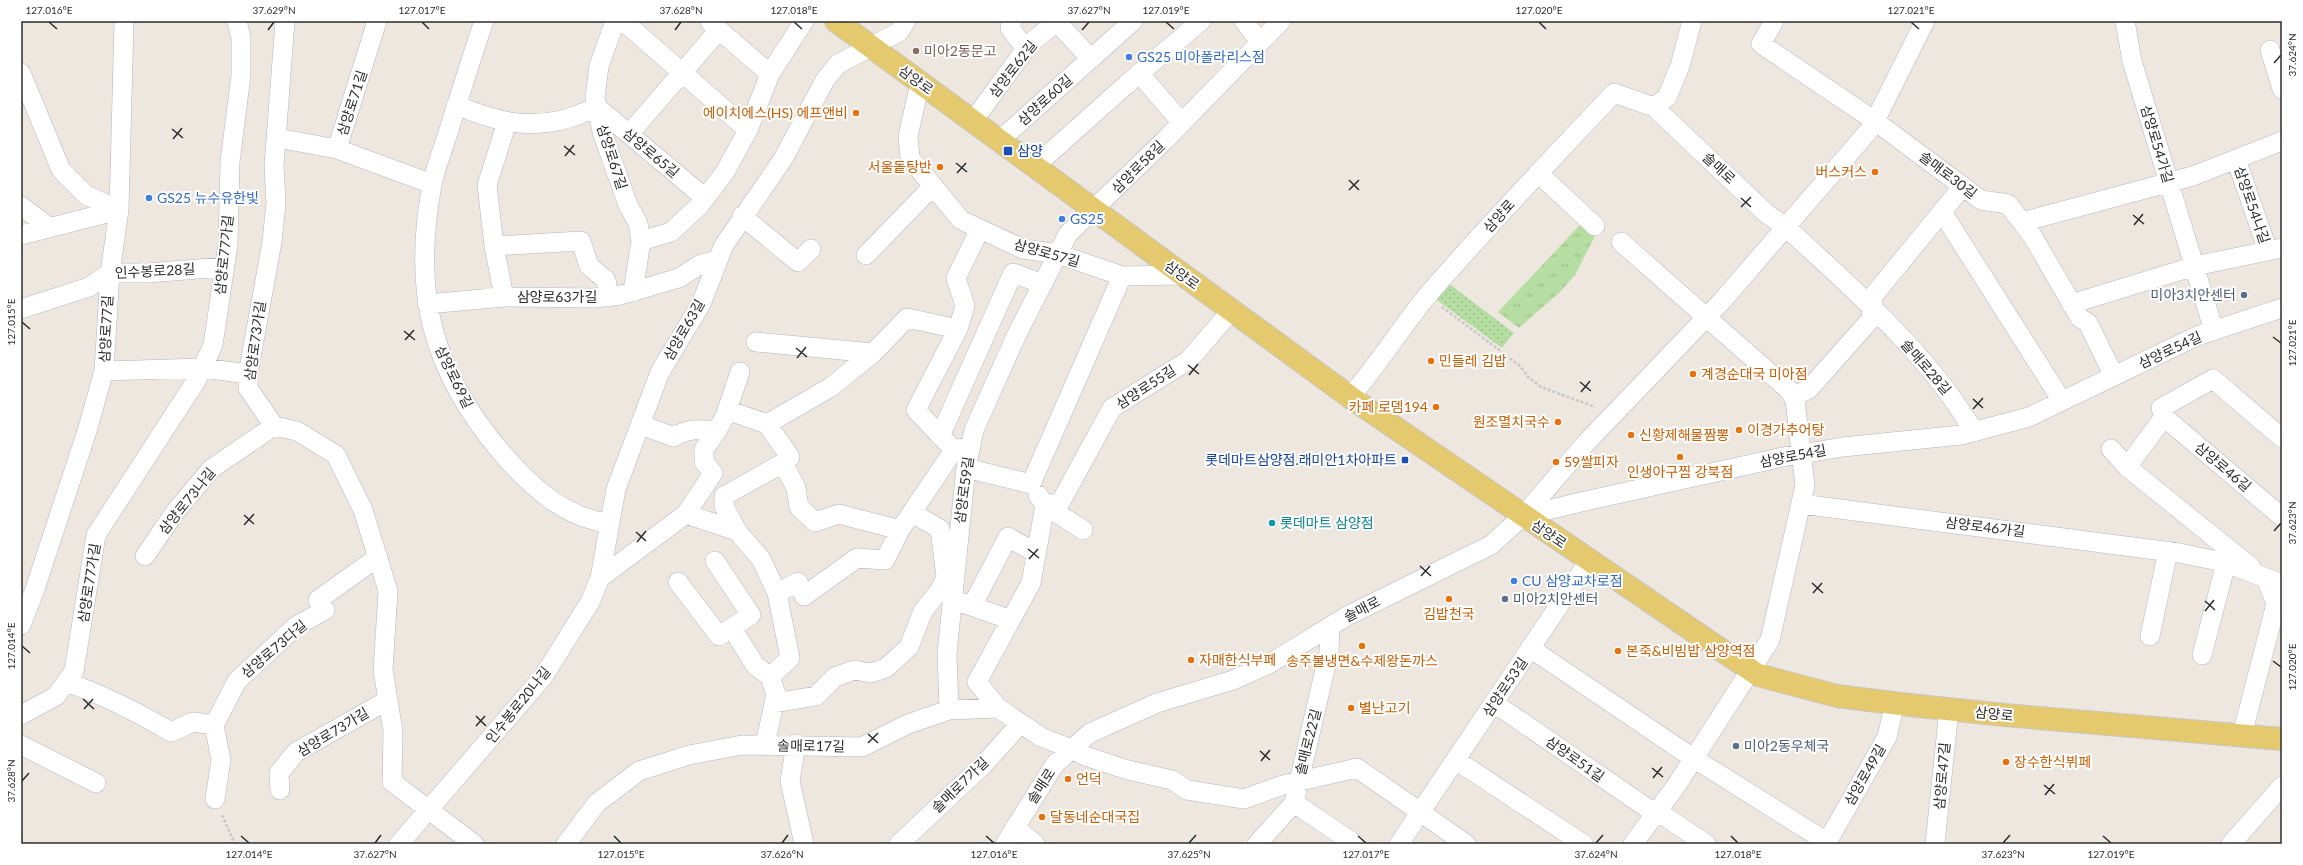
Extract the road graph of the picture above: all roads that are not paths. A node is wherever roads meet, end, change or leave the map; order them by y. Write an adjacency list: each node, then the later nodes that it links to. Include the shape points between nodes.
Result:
1 (124, 21): 57 (street, 삼양로77길)
2 (237, 21): 76 (street, 삼양로77가길, via 241,38 241,74 230,162 228,244)
3 (284, 21): 44 (street, 삼양로73가길)
4 (377, 21): 47 (street, 삼양로71길)
5 (484, 21): 33 (street, 삼양로69길)
6 (615, 21): 35 (street, 삼양로67길, via 599,66 595,98)
7 (623, 21): 27 (street)
8 (804, 21): 30 (street)
9 (836, 21): 23 (main road, 삼양로)
10 (906, 21): 23 (street, 삼양로63길, via 899,32)
11 (1012, 21): 24 (street, via 1010,28)
12 (1133, 21): 26 (street, 삼양로60길)
13 (1202, 21): 29 (street)
14 (1244, 21): 22 (street)
15 (1281, 21): 22 (street, 삼양로58길)
16 (1692, 21): 34 (street, via 1680,66 1667,97)
17 (1774, 21): 38 (street, via 1762,44)
18 (1925, 21): 38 (street, 솔매로)
19 (2125, 21): 51 (street, 삼양로54가길, via 2132,61)
20 (1057, 22): 24 (street, 삼양로62길); 26 (street)
21 (714, 25): 27 (street); 30 (street)
22 (1260, 42): 40 (street, 삼양로58길)
23 (870, 46): 31 (main road, 삼양로); 60 (street, 삼양로63길, via 838,64 825,80 783,159)
24 (1026, 49): 37 (street, 삼양로62길)
25 (2270, 50): 32 (street)
26 (1091, 59): 45 (street, 삼양로60길)
27 (682, 72): 42 (street); 43 (street)
28 (21, 73): 41 (street)
29 (1139, 73): 40 (street); 49 (street)
30 (770, 74): 42 (street)
31 (920, 83): 37 (main road, 삼양로); 53 (street, 삼양로57길, via 908,136 910,158)
32 (2282, 89)
33 (456, 105): 39 (street); 52 (street, 삼양로69길)
34 (1654, 107): 50 (street, 삼양로, via 1614,93); 64 (street, 솔매로, via 1767,214)
35 (598, 108): 39 (street, via 562,120 520,124); 43 (street, 삼양로65길); 67 (street, 삼양로67길, via 602,132 628,205 638,223)
36 (21, 111): 41 (street)
37 (973, 121): 45 (main road, 삼양로)
38 (1875, 121): 54 (street, 솔매로30길); 64 (street, 솔매로)
39 (507, 122): 69 (street, 삼양로63가길, via 487,185)
40 (1182, 123): 58 (street, 삼양로58길)
41 (42, 124): 57 (street, via 61,170 86,195)
42 (748, 130): 55 (street, via 725,172)
43 (628, 134): 55 (street, 삼양로65길)
44 (277, 138): 47 (street, 삼양로71길); 98 (street, 삼양로73가길, via 274,166 276,203 272,242)
45 (999, 141): 49 (main road, 삼양로)
46 (2282, 141): 48 (street, 삼양로54나길)
47 (337, 149): 52 (street)
48 (2236, 159): 51 (street, 삼양로54나길, via 2193,176); 71 (street, 삼양로54나길)
49 (1034, 167): 58 (main road, 삼양로)
50 (1538, 173): 62 (street); 100 (street, 삼양로, via 1427,296 1372,372)
51 (2169, 181): 61 (street); 75 (street, 삼양로54가길)
52 (432, 184): 84 (street, 삼양로69길, via 424,240 424,290)
53 (933, 186): 65 (street, 삼양로57길, via 961,220); 73 (street)
54 (1963, 186): 59 (street); 61 (street, 솔매로30길, via 1981,200 2008,204)
55 (705, 198): 67 (street, via 672,232)
56 (21, 206): 63 (street)
57 (120, 210): 63 (street); 77 (street, 삼양로77길)
58 (1094, 210): 72 (street, 삼양로59길, via 1068,234); 79 (main road, 삼양로)
59 (1942, 212): 86 (street, via 1873,296); 102 (street)
60 (742, 216): 70 (street, via 798,262); 74 (street, 삼양로63길, via 724,244)
61 (2022, 222): 85 (street, 솔매로30길)
62 (1595, 226)
63 (49, 227): 66 (street)
64 (1786, 227): 86 (street, 솔매로28길); 90 (street, 솔매로)
65 (980, 229): 72 (street, 삼양로57길, via 1024,249); 91 (street, via 956,278 964,306)
66 (21, 235)
67 (641, 241): 81 (street, 삼양로67길)
68 (1622, 242): 90 (street)
69 (494, 246): 82 (street, 삼양로63가길); 83 (street, 삼양로63가길, via 581,241 589,266 606,280)
70 (811, 249)
71 (2275, 249): 75 (street)
72 (1058, 254): 78 (street, 삼양로57길); 80 (street, 삼양로59길)
73 (866, 255)
74 (718, 260): 81 (street, 삼양로63가길, via 701,264 679,278); 106 (street, 삼양로63길, via 701,304 660,372)
75 (2196, 266): 85 (street); 92 (street, 삼양로54가길)
76 (224, 267): 77 (street, 인수봉로28길); 95 (street, 삼양로77가길, via 213,345)
77 (110, 273): 88 (street, 인수봉로28길, via 89,287); 96 (street, 삼양로77길)
78 (1122, 276): 79 (street, 삼양로57길); 118 (street)
79 (1182, 276): 89 (main road, 삼양로)
80 (1043, 284): 110 (street, via 1013,272); 112 (street, 삼양로59길)
81 (633, 292): 83 (street, 삼양로63가길)
82 (504, 297): 83 (street, 삼양로63가길); 84 (street, 삼양로63가길)
83 (609, 297)
84 (427, 304): 125 (street, 삼양로69길, via 431,326 444,363 464,404 490,440 522,476 551,501 589,521)
85 (2072, 304): 99 (street, 솔매로30길, via 2080,318 2088,323)
86 (1872, 308): 101 (street, via 1871,319 1809,389); 109 (street, 솔매로28길, via 1927,366 1958,404)
87 (2282, 308): 92 (street, 삼양로54길)
88 (21, 309)
89 (1231, 311): 100 (main road, 삼양로); 120 (street, 삼양로55길, via 1189,360 1112,408 1060,502)
90 (1707, 316): 101 (street, via 1789,390); 123 (street, 솔매로, via 1585,444)
91 (958, 329): 94 (street, via 907,318); 110 (street, via 916,410)
92 (2214, 331): 99 (street, 삼양로54길, via 2197,336)
93 (756, 342): 94 (street)
94 (873, 353): 105 (street, via 831,387)
95 (203, 368): 96 (street); 98 (street); 152 (street, 삼양로77가길, via 96,535 74,671)
96 (104, 371): 139 (street, 삼양로77길, via 87,432)
97 (740, 372): 103 (street)
98 (248, 374): 107 (street, 삼양로73가길, via 248,388)
99 (2114, 376): 102 (street, 삼양로54길)
100 (1350, 397): 123 (main road, 삼양로)
101 (1793, 397): 114 (street)
102 (2062, 401): 109 (street, 삼양로54길, via 2029,417)
103 (727, 410): 105 (street); 108 (street)
104 (2164, 417): 111 (street, via 2161,408 2213,380); 116 (street); 124 (street, 삼양로46길)
105 (767, 424): 115 (street, via 790,457)
106 (642, 425): 108 (street, via 674,437 683,431 699,428); 125 (street, 삼양로63길, via 616,489)
107 (274, 426): 131 (street, 삼양로73나길, via 211,469 174,512); 132 (street, 삼양로73가길, via 297,431 336,455 363,510)
108 (717, 431): 122 (street, via 704,449 704,462 714,473)
109 (1974, 432): 114 (street, 삼양로54길)
110 (940, 436): 112 (street)
111 (2282, 438)
112 (963, 448): 117 (street, 삼양로59길); 121 (street)
113 (2111, 449): 116 (street)
114 (1803, 454): 119 (street, via 1805,485); 123 (street, 삼양로54길)
115 (783, 463): 126 (street, via 724,496 724,506); 127 (street, via 796,488 799,507 815,522 839,514)
116 (2127, 467): 137 (street)
117 (966, 468): 118 (street); 141 (street, 삼양로59길)
118 (1031, 484): 120 (street)
119 (1801, 504): 129 (street, 삼양로46가길); 150 (street, via 1770,640)
120 (1045, 505): 128 (street); 130 (street)
121 (912, 513): 127 (street); 154 (street, via 940,529 946,577 940,590 924,611 909,647 886,668 871,673 854,670 835,677 816,696)
122 (686, 514): 126 (street); 136 (street)
123 (1523, 516): 134 (main road, 삼양로); 145 (street, 솔매로, via 1492,545 1347,616)
124 (2282, 517)
125 (609, 523): 136 (street, 인수봉로20나길)
126 (737, 530): 140 (street, via 761,559)
127 (900, 530): 140 (street, via 885,560 857,558 804,596 798,582)
128 (1083, 530)
129 (2168, 551): 135 (street, 삼양로46가길); 147 (street)
130 (1036, 553): 142 (street, via 1008,537); 143 (street, via 1030,583)
131 (145, 556)
132 (378, 557): 153 (street, 삼양로73가길, via 388,591 383,670); 162 (street, 삼양로73다길, via 318,600 325,610 296,626 237,681)
133 (715, 561): 146 (street, via 751,615)
134 (1589, 561): 148 (street, 삼양로53길); 150 (main road, 삼양로)
135 (2226, 563): 137 (street, 삼양로46가길); 149 (street)
136 (600, 578): 177 (street, 인수봉로20나길, via 590,602 543,676)
137 (2270, 579): 163 (street, via 2276,604)
138 (678, 582): 146 (street, via 719,636)
139 (28, 587): 144 (street, 삼양로77길)
140 (777, 593): 151 (street, via 790,658)
141 (952, 599): 142 (street); 159 (street, 삼양로59길, via 947,653)
142 (972, 606): 143 (street)
143 (1010, 620): 157 (street, via 977,682)
144 (21, 624)
145 (1330, 627): 168 (street, 솔매로, via 1269,664 1233,680 1157,703 1090,733); 171 (street, 솔매로22길, via 1329,652)
146 (732, 628): 151 (street, via 755,666)
147 (2150, 636)
148 (1530, 648): 155 (street, 삼양로53길); 169 (street)
149 (2202, 655)
150 (1750, 670): 156 (main road, 삼양로, via 1758,675 1837,696); 169 (street)
151 (770, 677): 154 (street, via 776,694)
152 (66, 682): 160 (street, 삼양로77가길, via 56,696); 162 (street, via 99,693 133,709 171,732 193,722)
153 (388, 700): 174 (street, 삼양로73가길, via 296,752 279,773); 177 (street, 삼양로73가길, via 393,731 392,782)
154 (774, 702): 167 (street)
155 (1494, 703): 170 (street, 삼양로53길); 178 (street, 삼양로51길, via 1647,808)
156 (1895, 703): 158 (main road, 삼양로); 181 (street, 삼양로49길, via 1886,737)
157 (998, 708): 159 (street, 솔매로17길); 161 (street)
158 (1949, 709): 163 (main road, 삼양로); 196 (street, 삼양로47길)
159 (950, 710): 165 (street, 솔매로17길, via 908,724 862,746)
160 (21, 715)
161 (1020, 724): 168 (street, via 1041,737); 186 (street, 솔매로7가길, via 984,764)
162 (214, 726): 175 (street, via 221,760)
163 (2242, 735): 164 (main road, 삼양로)
164 (2282, 738)
165 (796, 744): 167 (street, 솔매로17길); 185 (street, via 790,781)
166 (21, 745): 172 (street)
167 (765, 745): 184 (street, 솔매로17길, via 742,745 689,755 639,771 597,803)
168 (1072, 749): 171 (street, via 1128,770 1172,780 1187,790 1244,799); 180 (street, 솔매로, via 1055,764)
169 (1693, 758): 178 (street); 181 (street)
170 (1456, 760): 179 (street, 삼양로53길); 193 (street)
171 (1298, 782): 176 (street, 솔매로22길); 179 (street, via 1358,768)
172 (96, 783)
173 (2282, 786): 197 (street)
174 (280, 790)
175 (215, 799)
176 (1294, 802): 189 (street); 190 (street)
177 (428, 810): 182 (street, 인수봉로20나길); 183 (street)
178 (1657, 811): 194 (street); 195 (street, 삼양로51길)
179 (1420, 813): 191 (street, 삼양로53길); 192 (street)
180 (1015, 827): 187 (street, 솔매로); 188 (street)
181 (1827, 843)
182 (399, 844)
183 (474, 844)
184 (566, 844)
185 (804, 844)
186 (898, 844)
187 (1005, 844)
188 (1035, 844)
189 (1256, 844)
190 (1355, 844)
191 (1399, 844)
192 (1466, 844)
193 (1583, 844)
194 (1633, 844)
195 (1706, 844)
196 (1935, 844)
197 (2231, 844)

